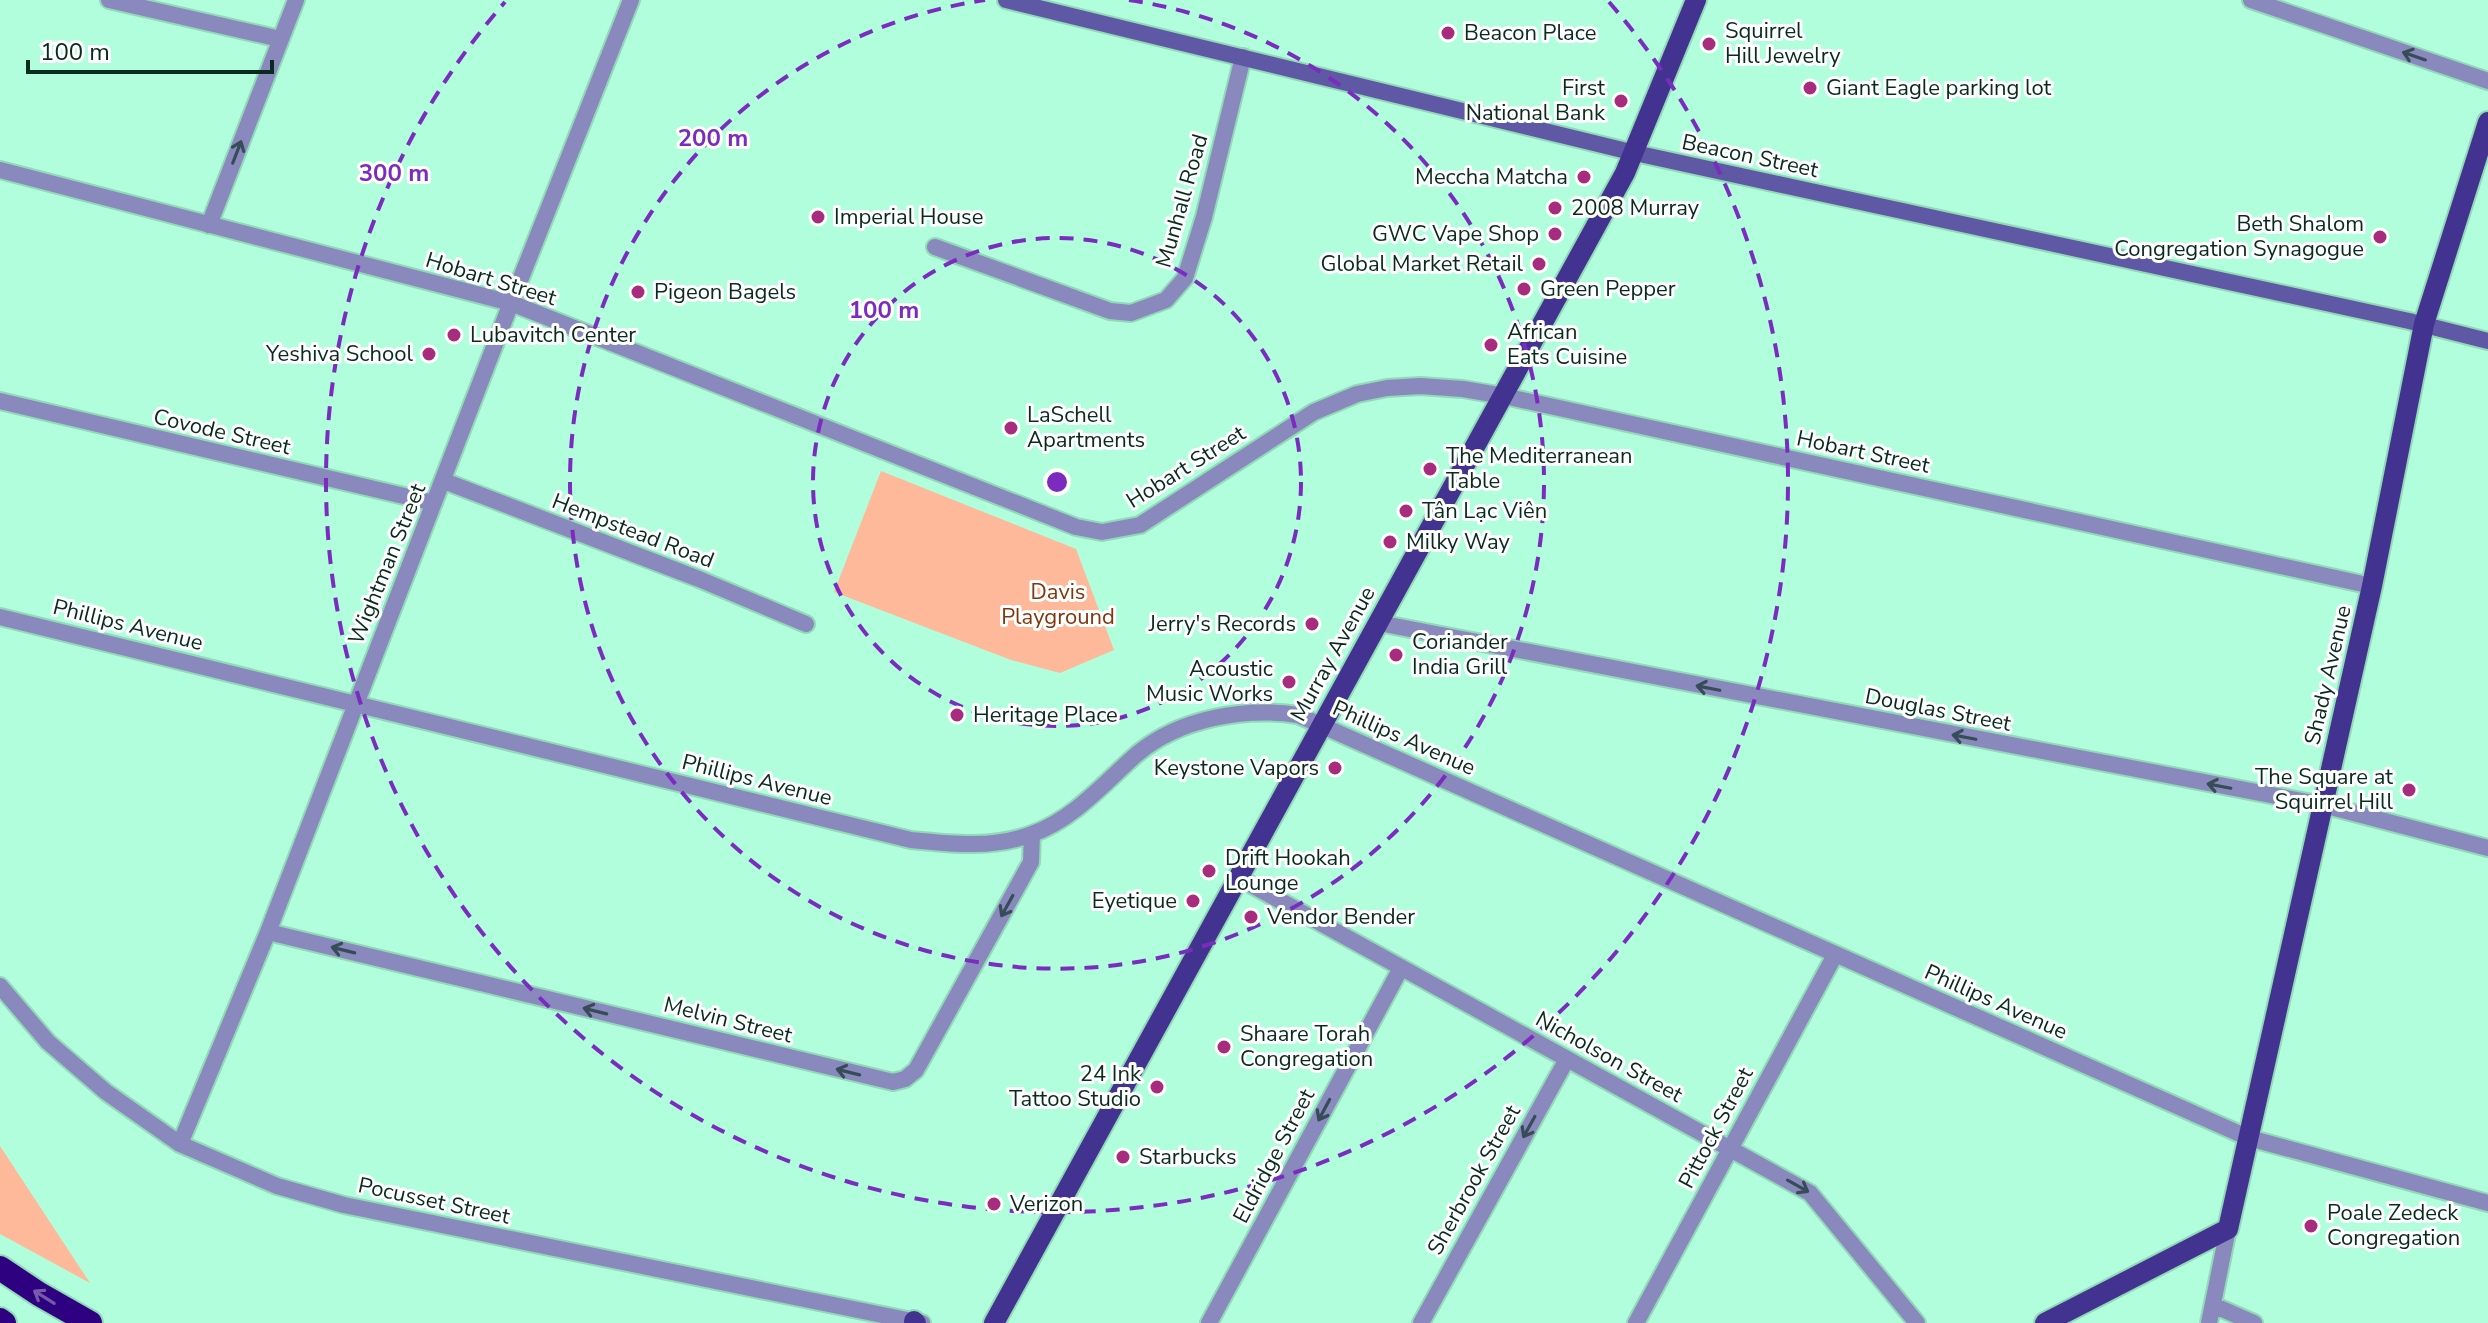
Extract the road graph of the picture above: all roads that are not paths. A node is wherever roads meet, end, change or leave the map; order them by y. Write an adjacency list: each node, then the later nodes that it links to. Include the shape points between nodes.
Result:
1 (109, 0): 7 (street)
2 (296, 0): 7 (street)
3 (631, 0): 15 (street, Wightman Street)
4 (1006, 0): 8 (main road, Beacon Street)
5 (1696, 0): 11 (main road, Murray Avenue)
6 (2251, 0): 9 (street, one-way to 6)
7 (280, 39): 13 (street, one-way to 7)
8 (1243, 57): 11 (main road, Beacon Street); 14 (street, Munhall Road, via 1185,278 1166,300 1131,313 1110,311)
9 (2488, 81)
10 (2488, 122): 16 (main road, Shady Avenue)
11 (1635, 153): 16 (main road, Beacon Street); 18 (main road, Murray Avenue)
12 (0, 170): 13 (street, Hobart Street)
13 (209, 225): 15 (street, Hobart Street)
14 (935, 247)
15 (511, 303): 18 (street, Hobart Street, via 1076,527 1102,532 1140,525 1314,412 1357,394 1420,386); 20 (street, Wightman Street)
16 (2424, 324): 17 (main road, Beacon Street); 22 (main road, Shady Avenue)
17 (2488, 341)
18 (1504, 396): 22 (street, Hobart Street); 24 (main road, Murray Avenue)
19 (0, 401): 21 (street, Covode Street)
20 (444, 481): 21 (street, Wightman Street); 25 (street, Hempstead Road)
21 (434, 503): 26 (street, Wightman Street)
22 (2372, 586): 28 (main road, Shady Avenue)
23 (0, 617): 26 (street, Phillips Avenue)
24 (1379, 623): 27 (main road, Murray Avenue); 28 (street, Douglas Street, one-way to 24)
25 (806, 624)
26 (355, 703): 29 (street, Phillips Avenue, via 911,840 968,846); 32 (street, Wightman Street)
27 (1321, 724): 29 (street, Phillips Avenue, via 1267,710 1198,722 1141,751 1064,819); 31 (main road, Murray Avenue); 33 (street, Phillips Avenue)
28 (2323, 805): 30 (street, Douglas Street); 37 (main road, Shady Avenue)
29 (1032, 834): 32 (street, Melvin Street, one-way to 32, via 1031,862 924,1056 916,1070 893,1082)
30 (2488, 848)
31 (1239, 878): 34 (street, Nicholson Street); 46 (main road, Murray Avenue)
32 (268, 932): 38 (street, Wightman Street)
33 (1835, 955): 37 (street, Phillips Avenue); 39 (street, Pittock Street)
34 (1401, 968): 36 (street, Nicholson Street); 47 (street, Eldridge Street, one-way to 47)
35 (0, 986): 38 (street, Pocusset Street, via 48,1042 106,1092)
36 (1567, 1059): 39 (street, Nicholson Street); 48 (street, Sherbrook Street, one-way to 48)
37 (2249, 1138): 40 (street, Phillips Avenue); 41 (main road, Shady Avenue)
38 (180, 1144): 44 (street, Pocusset Street, via 277,1186 344,1205)
39 (1729, 1149): 49 (street, Pittock Street); 50 (street, Nicholson Street, one-way to 50, via 1810,1193)
40 (2488, 1203)
41 (2228, 1229): 43 (street); 51 (main road)
42 (0, 1268): 45 (highway, one-way to 42)
43 (2213, 1305): 52 (street); 53 (street)
44 (918, 1322)
45 (90, 1323)
46 (994, 1323)
47 (1209, 1323)
48 (1421, 1323)
49 (1636, 1323)
50 (1917, 1323)
51 (2045, 1323)
52 (2209, 1323)
53 (2254, 1323)

